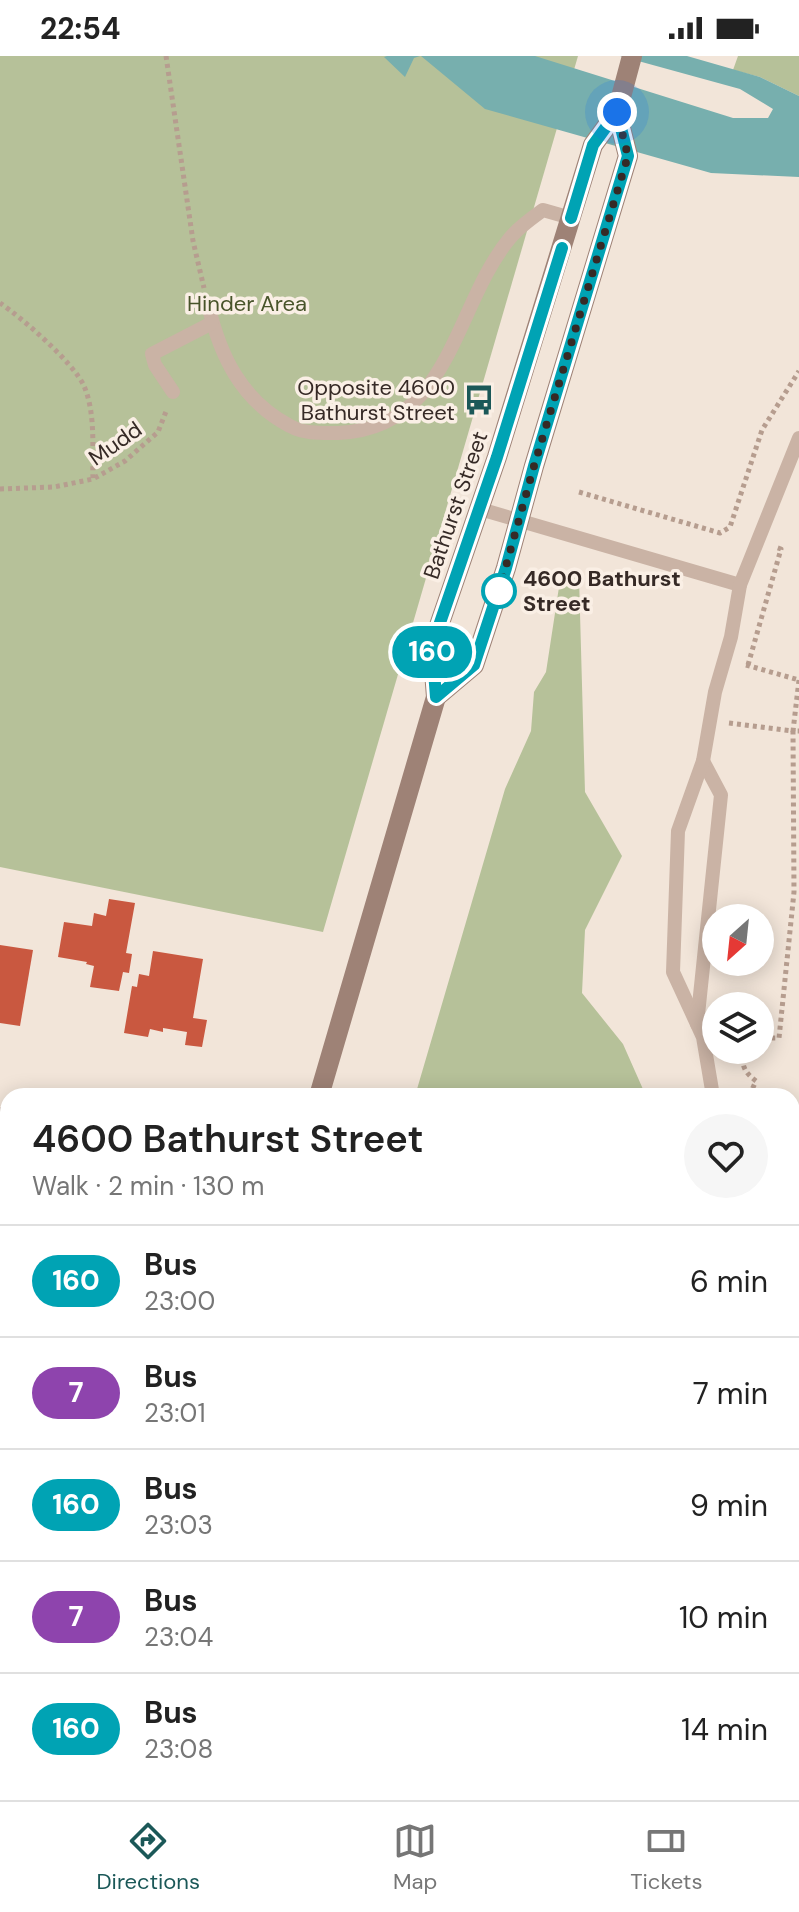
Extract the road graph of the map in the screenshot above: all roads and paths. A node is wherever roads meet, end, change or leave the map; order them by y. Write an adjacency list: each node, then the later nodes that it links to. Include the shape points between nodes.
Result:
1 (166, 56): 6 (path, via 193,241)
2 (632, 56): 3 (main road)
3 (617, 112): 4 (main road, Bathurst Street, via 593,145); 15 (main road, via 628,156)
4 (571, 218): 7 (lane, via 543,210 511,237 443,362 422,393 390,422 319,433 296,430 278,420 238,381); 14 (main road, Bathurst Street)
5 (0, 303): 11 (path, via 56,351 84,385 92,421)
6 (208, 304): 7 (lane)
7 (212, 323): 9 (lane, via 152,354)
8 (799, 371): 13 (path, via 762,430 730,527 720,533)
9 (173, 392): 11 (path, Mudd, via 158,432 125,461)
10 (799, 438): 16 (lane)
11 (93, 479): 12 (path, Mudd)
12 (0, 489)
13 (579, 492)
14 (480, 509): 15 (lane); 19 (main road, Bathurst Street, via 432,646)
15 (520, 521): 16 (lane); 19 (main road, via 474,665)
16 (740, 585): 17 (lane)
17 (724, 659): 18 (path); 20 (lane)
18 (799, 680): 21 (path)
19 (436, 697): 26 (main road, Bathurst Street)
20 (710, 720): 21 (path); 22 (lane)
21 (796, 731): 24 (path, via 794,892 779,1038)
22 (703, 761): 23 (lane, via 721,795); 23 (lane, via 678,831 673,972)
23 (697, 1024): 27 (lane)
24 (774, 1038)
25 (743, 1064): 28 (path, via 756,1081)
26 (321, 1088)
27 (712, 1088)
28 (753, 1088)

